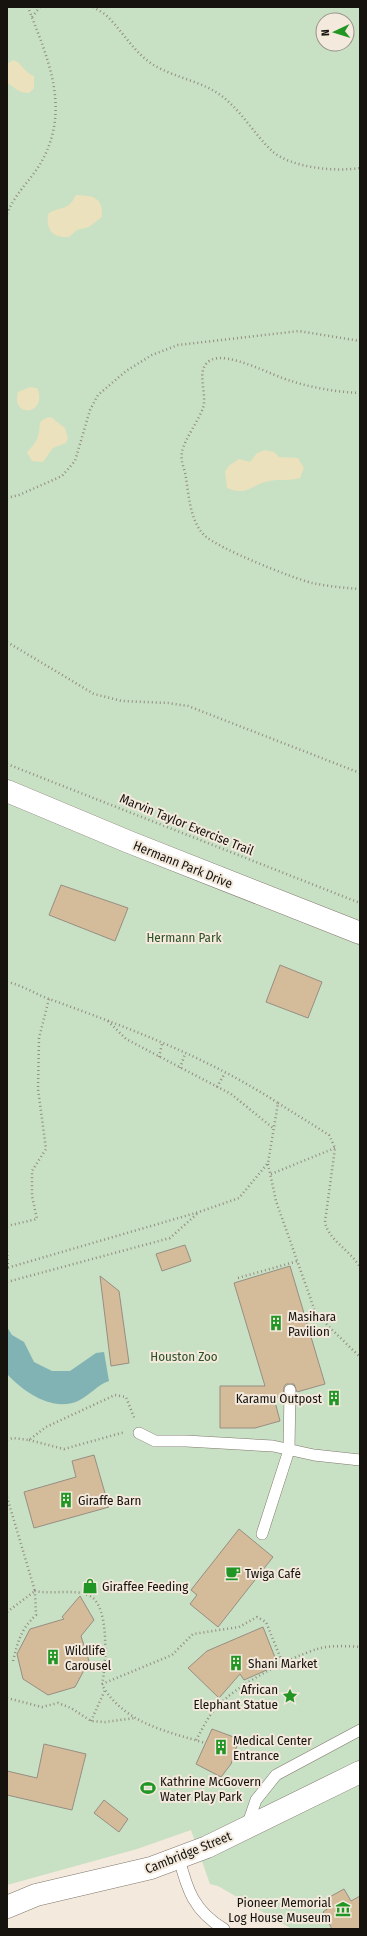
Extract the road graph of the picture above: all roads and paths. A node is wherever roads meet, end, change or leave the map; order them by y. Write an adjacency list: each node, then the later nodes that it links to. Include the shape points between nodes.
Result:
1 (28, 7): 4 (path)
2 (40, 7): 4 (path)
3 (93, 7): 5 (path, via 107,17 151,63 223,97 273,152 292,163 315,167)
4 (32, 17): 6 (path, via 56,93 54,133 43,158 12,200)
5 (360, 168)
6 (7, 214)
7 (360, 341): 9 (path, via 299,331 178,345 152,355 126,371 98,395 90,410 75,461 62,476)
8 (360, 393): 10 (path, via 292,381 233,360 211,360 204,366 201,375 205,392 204,403 182,451 182,462 190,505 196,523 204,535 219,545 311,583)
9 (7, 498)
10 (360, 589)
11 (7, 642): 13 (path, via 94,694 122,701 188,706)
12 (7, 764): 15 (path, Marvin Taylor Exercise Trail)
13 (360, 772)
14 (7, 792): 16 (street, Hermann Park Drive)
15 (360, 903)
16 (360, 933)
17 (7, 982): 18 (path, via 20,985)
18 (49, 999): 19 (path); 32 (path, via 39,1038 38,1088 46,1149 32,1171 32,1196 37,1219)
19 (106, 1019): 20 (path); 22 (path, via 126,1039)
20 (162, 1044): 21 (path); 22 (path)
21 (185, 1054): 23 (path); 24 (path)
22 (159, 1057): 23 (path)
23 (180, 1068): 25 (path)
24 (225, 1073): 25 (path); 26 (path)
25 (217, 1087): 27 (path, via 231,1094)
26 (278, 1103): 27 (path); 28 (path, via 328,1135)
27 (274, 1129): 29 (path)
28 (335, 1148): 30 (path); 35 (path, via 325,1222 327,1233 353,1255)
29 (268, 1163): 30 (path); 31 (path, via 239,1198)
30 (271, 1174): 34 (path, via 276,1201)
31 (199, 1212): 36 (path); 38 (path, via 170,1238)
32 (7, 1226)
33 (7, 1251): 36 (path)
34 (298, 1261): 37 (path); 39 (path, via 316,1314)
35 (360, 1267)
36 (8, 1268)
37 (238, 1278)
38 (7, 1282)
39 (360, 1357)
40 (290, 1390): 44 (lane)
41 (139, 1433): 43 (path, via 125,1432 64,1448); 43 (path, via 126,1396 114,1395 46,1427); 44 (lane, via 155,1441 186,1440 273,1446)
42 (7, 1440): 43 (path)
43 (29, 1440)
44 (289, 1450): 45 (lane); 47 (lane)
45 (360, 1460)
46 (7, 1497): 48 (path)
47 (262, 1534)
48 (35, 1592): 49 (path); 51 (path, via 36,1615 25,1626); 53 (path, via 90,1596 98,1604 103,1619 105,1646 106,1668)
49 (7, 1612)
50 (360, 1647): 52 (path, via 319,1648)
51 (13, 1661)
52 (283, 1664): 53 (path, via 266,1622 258,1617 239,1627 193,1634 172,1655); 59 (path, via 240,1688 215,1709)
53 (102, 1685): 54 (path)
54 (105, 1690): 56 (path, via 120,1709); 57 (path)
55 (7, 1698): 57 (path, via 42,1707 58,1703)
56 (135, 1718): 57 (path); 59 (path, via 162,1731)
57 (91, 1721)
58 (360, 1730): 62 (lane, via 276,1774 256,1800)
59 (196, 1740): 60 (path)
60 (205, 1743)
61 (360, 1772): 62 (street, Cambridge Street)
62 (247, 1828): 63 (street, Cambridge Street)
63 (179, 1858): 64 (street, Cambridge Street, via 151,1868 36,1895); 65 (lane, via 187,1889 196,1904)
64 (7, 1907)
65 (224, 1929)

